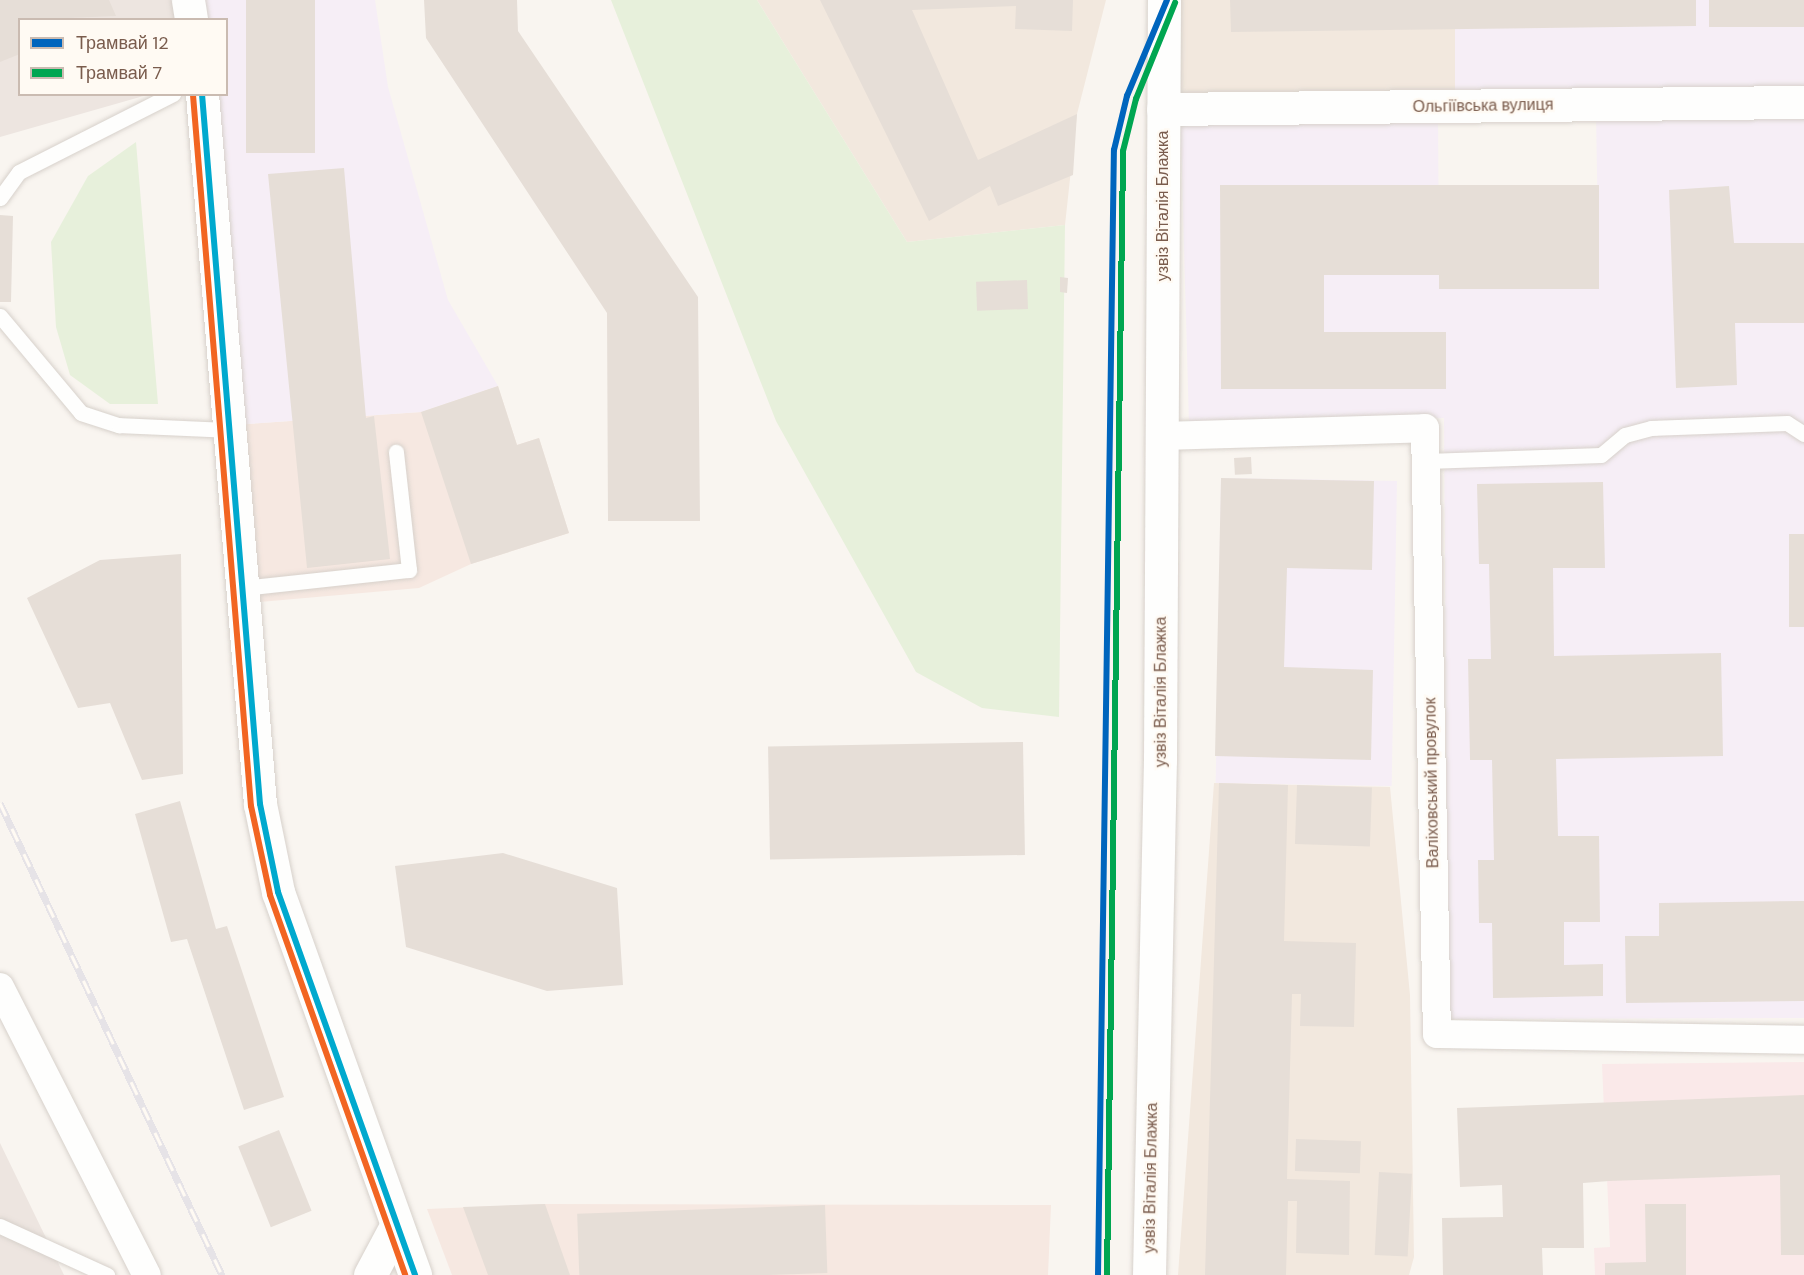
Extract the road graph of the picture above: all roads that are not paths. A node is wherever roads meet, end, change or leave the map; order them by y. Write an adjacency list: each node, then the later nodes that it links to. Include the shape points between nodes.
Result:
1 (188, 0): 3 (main road)
2 (1164, 0): 7 (main road, узвіз Віталія Блажка)
3 (191, 18)
4 (169, 96): 8 (lane, via 19,172)
5 (202, 96): 10 (main road)
6 (1804, 102): 7 (main road, Ольгіївська вулиця)
7 (1163, 109): 12 (main road, узвіз Віталія Блажка)
8 (0, 198)
9 (0, 316): 10 (lane, via 81,414 119,425)
10 (230, 430): 15 (main road)
11 (1804, 434): 14 (lane, via 1787,423 1651,428 1625,435 1601,455)
12 (1162, 436): 14 (street, Валіховський провулок, via 1425,428); 24 (main road, узвіз Віталія Блажка)
13 (396, 452): 15 (lane, via 409,570)
14 (1426, 461): 17 (street, Валіховський провулок, via 1437,1034)
15 (243, 588): 19 (main road, via 260,804 278,892)
16 (0, 987): 21 (street)
17 (1804, 1040)
18 (0, 1226): 20 (lane)
19 (396, 1226): 22 (main road); 23 (main road)
20 (107, 1275)
21 (147, 1275)
22 (370, 1275)
23 (415, 1275)
24 (1149, 1275)

